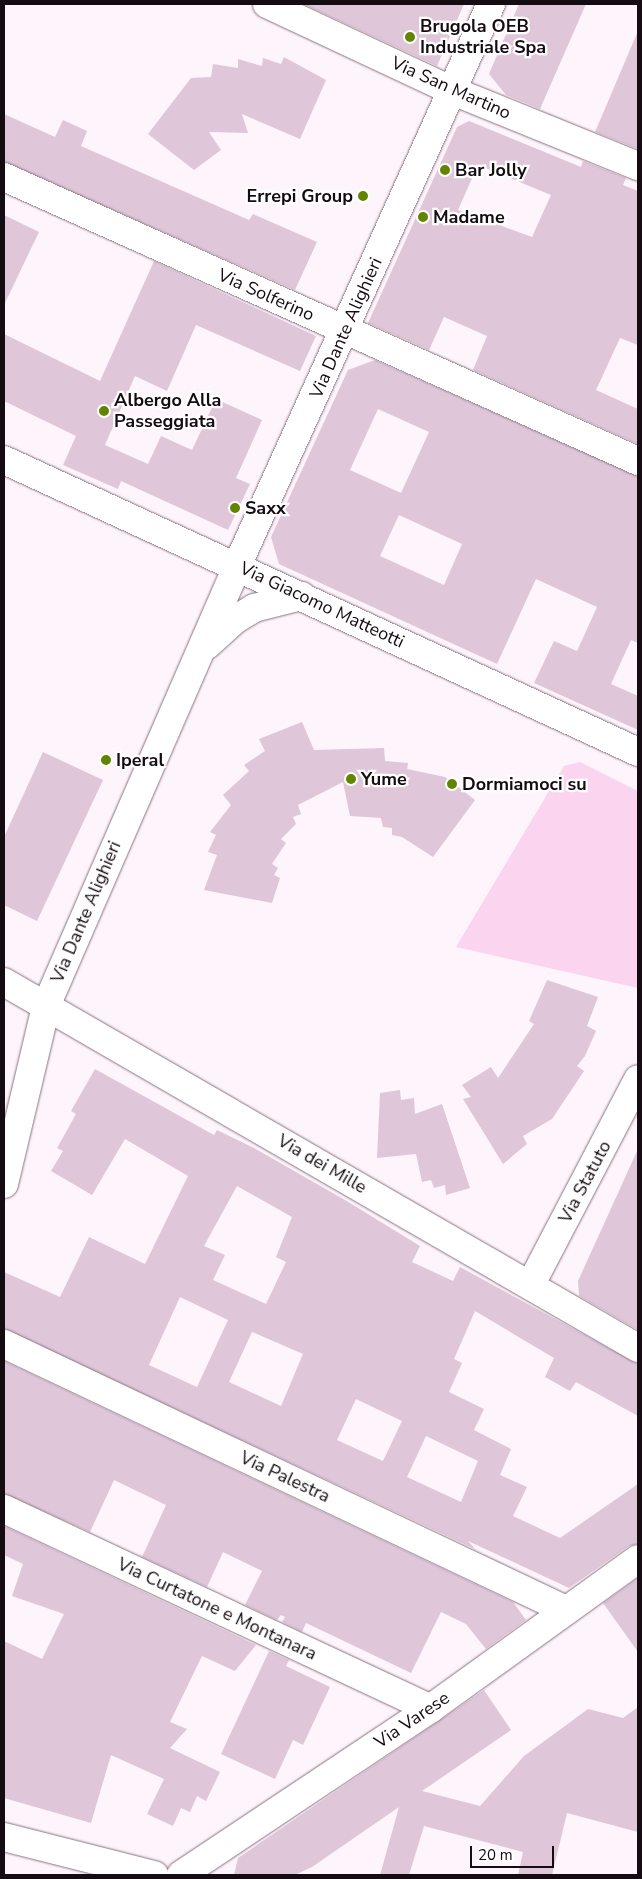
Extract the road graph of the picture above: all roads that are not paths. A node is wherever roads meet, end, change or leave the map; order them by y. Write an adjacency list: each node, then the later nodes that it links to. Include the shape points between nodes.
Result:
1 (267, 4): 3 (street, Via San Martino)
2 (491, 4): 3 (street, Via Dante Alighieri)
3 (453, 91): 4 (street, Via San Martino); 6 (street, Via Dante Alighieri)
4 (638, 166)
5 (4, 177): 6 (street, Via Solferino)
6 (346, 331): 8 (street, Via Solferino); 9 (street, Via Dante Alighieri)
7 (4, 460): 9 (street, Via Giacomo Matteotti)
8 (638, 461)
9 (237, 566): 10 (street, Via Giacomo Matteotti); 11 (street, Via Dante Alighieri)
10 (301, 596): 11 (street, Via Dante Alighieri, via 243,614); 12 (street, Via Giacomo Matteotti)
11 (200, 651): 14 (street, Via Dante Alighieri)
12 (638, 752)
13 (4, 982): 14 (street, Via dei Mille)
14 (46, 1006): 16 (street, Via Dante Alighieri); 17 (street, Via dei Mille)
15 (638, 1079): 17 (street, Via Statuto)
16 (4, 1184)
17 (531, 1284): 19 (street, Via dei Mille)
18 (4, 1344): 22 (street, Via Palestra)
19 (638, 1348)
20 (4, 1509): 23 (street, Via Curtatone e Montanara)
21 (638, 1558): 22 (street, Via Varese)
22 (566, 1610): 23 (street, Via Varese)
23 (430, 1709): 26 (street, Via Varese)
24 (4, 1837): 25 (street)
25 (154, 1875)
26 (181, 1875)

